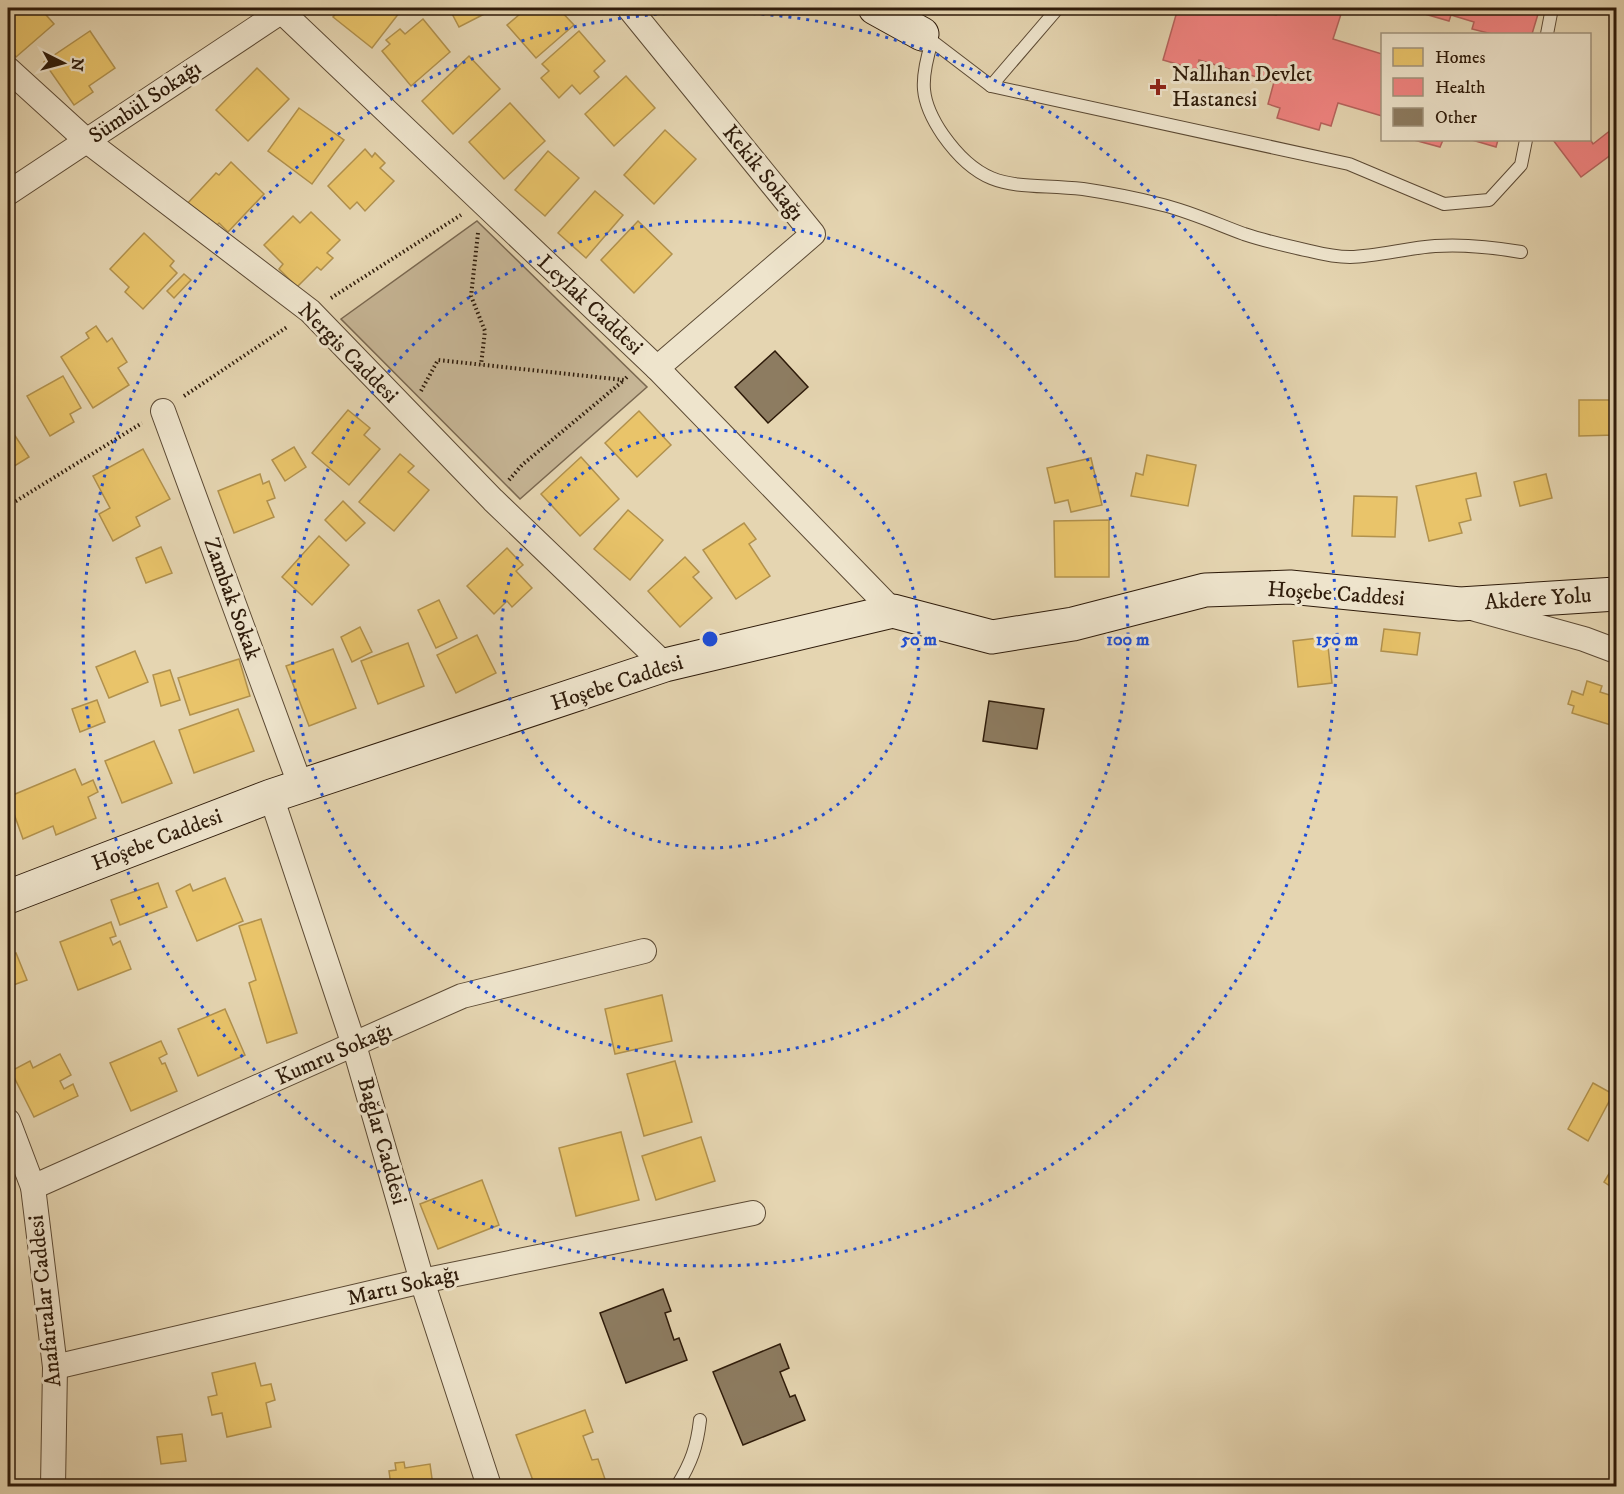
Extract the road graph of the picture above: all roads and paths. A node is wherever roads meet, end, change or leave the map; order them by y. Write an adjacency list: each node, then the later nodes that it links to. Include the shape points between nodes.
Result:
1 (629, 8): 15 (street, Kekik Sokağı, via 813,234)
2 (875, 8): 8 (street)
3 (901, 8): 8 (street)
4 (1058, 8): 10 (lane)
5 (1552, 8): 7 (lane)
6 (280, 9): 11 (street, Sümbül Sokağı); 15 (street, Leylak Caddesi)
7 (1547, 33)
8 (927, 37): 10 (lane); 14 (lane, via 923,80 934,122 963,160 989,177 1019,186 1125,196 1284,246 1349,257 1435,246)
9 (8, 69): 11 (street, Nergis Caddesi)
10 (991, 86): 12 (lane, via 1348,164 1444,204 1488,200 1521,165)
11 (87, 141): 13 (street, Sümbül Sokağı); 18 (street, Nergis Caddesi, via 310,311)
12 (1526, 141)
13 (8, 193)
14 (1521, 252)
15 (651, 362): 16 (path); 22 (street, Leylak Caddesi)
16 (624, 380): 18 (path, via 438,360); 19 (path, via 522,465)
17 (163, 411): 25 (street, Zambak Sokak)
18 (409, 413): 19 (street, Nergis Caddesi)
19 (493, 500): 24 (street, Nergis Caddesi)
20 (1617, 594): 21 (street, Akdere Yolu)
21 (1460, 604): 22 (street, Hoşebe Caddesi, via 1290,587 1205,590 1073,624 992,637); 23 (street)
22 (893, 611): 24 (street, Hoşebe Caddesi)
23 (1617, 651)
24 (664, 665): 25 (street, Hoşebe Caddesi)
25 (286, 792): 26 (street, Hoşebe Caddesi); 28 (street, Bağlar Caddesi)
26 (8, 897)
27 (644, 951): 28 (street, Kumru Sokağı, via 462,996)
28 (354, 1045): 30 (street, Kumru Sokağı); 32 (street, Bağlar Caddesi)
29 (8, 1121): 30 (street, Anafartalar Caddesi)
30 (33, 1187): 33 (street, Anafartalar Caddesi)
31 (753, 1213): 32 (street, Martı Sokağı)
32 (422, 1281): 33 (street, Martı Sokağı); 36 (street, Bağlar Caddesi)
33 (55, 1367): 35 (street, Anafartalar Caddesi)
34 (700, 1420): 37 (lane, via 693,1456)
35 (53, 1486)
36 (489, 1486)
37 (677, 1486)

